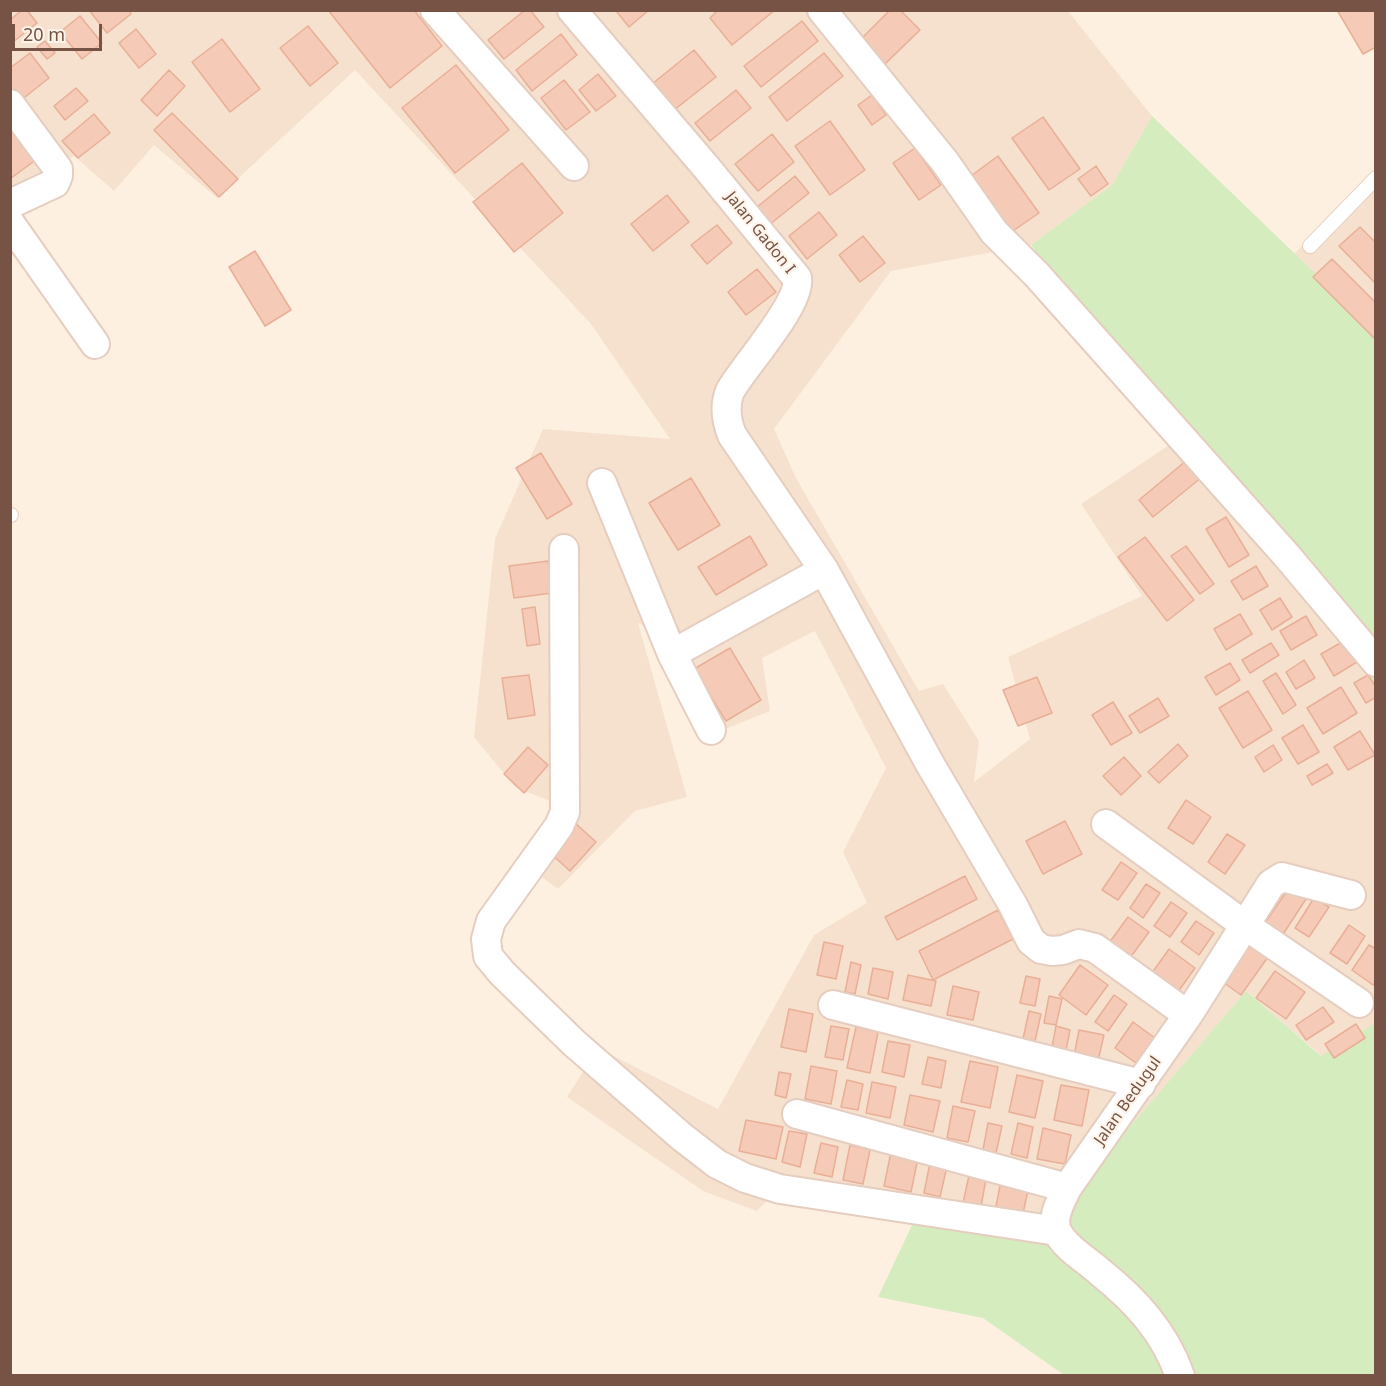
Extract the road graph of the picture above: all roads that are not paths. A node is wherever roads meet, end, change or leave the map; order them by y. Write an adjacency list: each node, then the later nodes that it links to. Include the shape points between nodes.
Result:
1 (435, 10): 5 (street)
2 (572, 10): 13 (street, Jalan Gadon I, via 797,278 791,305 736,379 727,398 726,414 732,435)
3 (822, 10): 15 (street, via 945,162 994,232 1037,275 1287,556)
4 (10, 104): 7 (street, via 58,169 54,183)
5 (574, 166)
6 (1376, 178): 9 (lane)
7 (10, 204)
8 (10, 223): 10 (street)
9 (1310, 246)
10 (95, 344)
11 (602, 483): 14 (street)
12 (564, 549): 26 (street, via 565,812 491,921 486,939 489,956 574,1043 682,1137 717,1164 745,1178 780,1190)
13 (824, 570): 14 (street); 22 (street, via 1031,941 1052,951 1079,944 1095,948)
14 (672, 654): 16 (street)
15 (1376, 662)
16 (711, 730)
17 (1106, 824): 19 (street)
18 (1351, 895): 19 (street, Jalan Bedugul, via 1282,877 1271,884)
19 (1246, 926): 20 (street); 22 (street, Jalan Bedugul)
20 (1359, 1003)
21 (833, 1005): 23 (street)
22 (1188, 1016): 23 (street, Jalan Bedugul)
23 (1141, 1084): 25 (street, Jalan Bedugul)
24 (797, 1114): 25 (street)
25 (1067, 1188): 26 (street, Jalan Bedugul, via 1055,1216)
26 (1057, 1231): 27 (street, via 1142,1309 1164,1339)
27 (1180, 1376)

